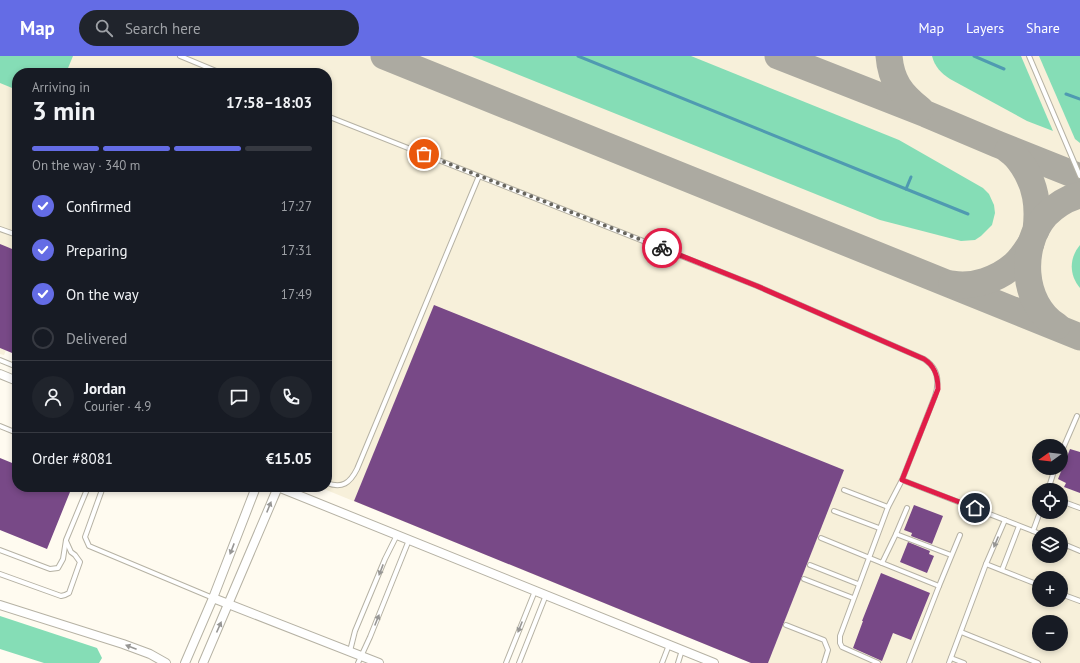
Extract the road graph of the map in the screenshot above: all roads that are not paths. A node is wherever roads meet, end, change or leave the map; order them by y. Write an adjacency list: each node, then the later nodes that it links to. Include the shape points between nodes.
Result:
1 (180, 56): 3 (lane)
2 (1029, 56): 6 (lane)
3 (208, 68)
4 (332, 118): 5 (lane)
5 (479, 176): 17 (lane, via 757,286 932,364 938,380 938,389); 18 (lane, via 357,469 350,481 337,486)
6 (1080, 176)
7 (0, 229): 8 (lane)
8 (12, 233)
9 (0, 360): 10 (lane)
10 (12, 365)
11 (0, 374): 12 (street)
12 (12, 379)
13 (1077, 416): 16 (lane)
14 (0, 426): 15 (lane)
15 (12, 431)
16 (1067, 439)
17 (902, 480): 26 (lane); 30 (lane)
18 (332, 484)
19 (844, 490): 26 (lane)
20 (86, 492): 38 (lane)
21 (101, 492): 57 (lane, via 85,537 89,546)
22 (254, 492): 57 (street, one-way to 57)
23 (276, 492): 60 (street, one-way to 23)
24 (290, 492): 35 (street)
25 (1068, 504): 28 (lane)
26 (888, 507): 32 (lane)
27 (907, 508): 34 (lane)
28 (1080, 508)
29 (834, 511): 32 (lane)
30 (1005, 520): 31 (lane); 46 (lane, one-way to 46)
31 (1019, 526): 33 (lane); 48 (lane)
32 (879, 528): 44 (lane)
33 (1032, 531)
34 (896, 534): 43 (lane); 45 (lane)
35 (397, 535): 39 (street); 66 (lane, one-way to 66, via 355,631)
36 (960, 535): 43 (lane)
37 (821, 538): 44 (lane)
38 (66, 540): 41 (lane, via 63,559 55,569); 49 (lane, via 71,552 80,562 70,592 65,595 61,596)
39 (409, 540): 54 (street); 68 (lane, one-way to 39)
40 (1068, 546): 42 (lane)
41 (0, 550)
42 (1080, 551)
43 (951, 555): 53 (lane)
44 (869, 557): 45 (lane); 52 (lane)
45 (882, 563): 53 (lane)
46 (986, 564): 48 (lane); 63 (lane)
47 (810, 565): 52 (lane)
48 (1002, 570): 51 (lane)
49 (0, 574)
50 (804, 579): 58 (lane)
51 (1032, 582)
52 (858, 584): 58 (lane)
53 (939, 586): 80 (lane)
54 (535, 591): 55 (street); 73 (lane, one-way to 73)
55 (546, 595): 64 (street); 74 (lane)
56 (1068, 597): 59 (lane)
57 (213, 598): 60 (street); 70 (street)
58 (853, 598): 79 (lane, via 840,643 842,647)
59 (1080, 602)
60 (229, 604): 66 (street); 71 (street, one-way to 60)
61 (0, 605): 69 (street, one-way to 61, via 123,644)
62 (786, 625): 78 (lane, via 824,640 828,650)
63 (961, 632): 67 (lane); 83 (lane)
64 (669, 645): 65 (street); 75 (lane)
65 (682, 650): 76 (lane); 77 (street)
66 (350, 651): 68 (street)
67 (951, 658): 81 (lane); 82 (lane)
68 (359, 659): 72 (street)
69 (166, 663)
70 (185, 663)
71 (203, 663)
72 (380, 663)
73 (506, 663)
74 (519, 663)
75 (662, 663)
76 (678, 663)
77 (714, 663)
78 (824, 663)
79 (878, 663)
80 (909, 663)
81 (949, 663)
82 (964, 663)
83 (1038, 663)

